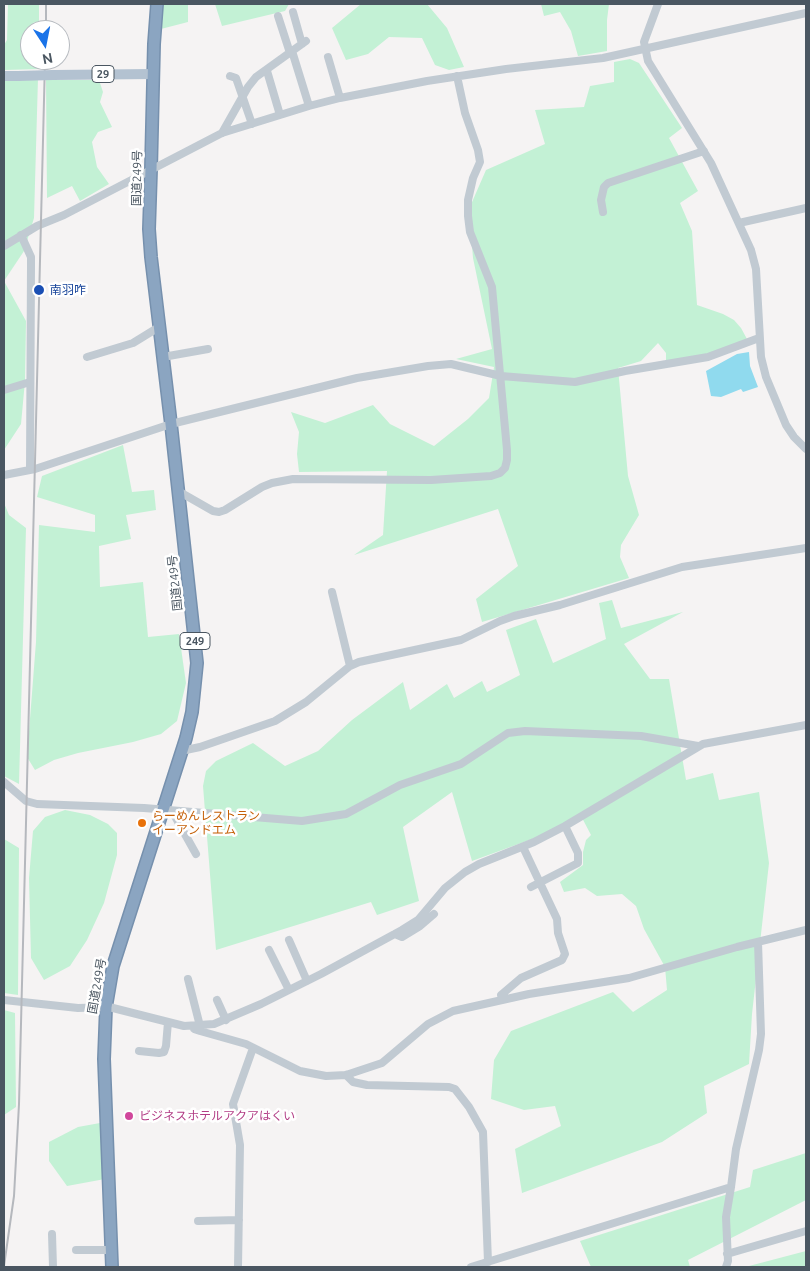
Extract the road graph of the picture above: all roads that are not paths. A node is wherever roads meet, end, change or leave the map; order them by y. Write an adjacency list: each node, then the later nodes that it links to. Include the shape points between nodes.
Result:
1 (157, 4): 10 (highway, 国道249号 / 249)
2 (658, 4): 6 (street, via 644,42)
3 (293, 12): 7 (street, via 304,42)
4 (806, 13): 6 (street)
5 (278, 16): 7 (street)
6 (645, 49): 13 (street, via 603,58); 20 (street, via 654,73)
7 (291, 52): 9 (street); 16 (street)
8 (328, 57): 15 (street)
9 (267, 71): 14 (street, via 256,77); 17 (street)
10 (153, 74): 11 (main road, 29, bridge); 21 (highway, 国道249号 / 249)
11 (4, 76)
12 (230, 76): 14 (street, via 236,78)
13 (457, 76): 15 (street); 32 (street, via 480,162 468,200 470,232 492,287)
14 (243, 97): 18 (street); 19 (street)
15 (340, 98): 16 (street)
16 (309, 106): 17 (street)
17 (280, 115): 18 (street)
18 (252, 124): 19 (street)
19 (222, 133): 21 (street)
20 (704, 151): 23 (street, via 608,183 601,200); 24 (street)
21 (150, 169): 25 (street); 27 (highway, 国道249号 / 249, via 149,229)
22 (806, 208): 24 (street)
23 (603, 212)
24 (739, 223): 28 (street, via 756,269)
25 (21, 235): 26 (street); 33 (street, via 31,257)
26 (4, 246)
27 (159, 327): 30 (street, via 133,342); 31 (highway, 国道249号 / 249)
28 (760, 338): 32 (street, via 708,357 575,382); 36 (street, via 766,378 790,431)
29 (208, 349): 31 (street)
30 (87, 357)
31 (162, 357): 35 (highway, 国道249号 / 249)
32 (502, 376): 35 (street, via 451,364 428,366 356,378); 39 (street, via 507,460 504,470 496,475 431,480 293,480 262,487 219,512)
33 (30, 382): 34 (street); 37 (street)
34 (4, 390)
35 (171, 424): 37 (street); 39 (highway, 国道249号 / 249)
36 (806, 449)
37 (30, 470): 38 (street)
38 (4, 475)
39 (178, 491): 45 (highway, 国道249号 / 249, via 197,663 192,712)
40 (806, 548): 42 (street, via 682,566 560,605 514,616 462,640)
41 (332, 592): 42 (street)
42 (350, 666): 45 (street, via 306,702 275,721)
43 (806, 725): 44 (street)
44 (698, 746): 47 (street, via 641,736 516,731 499,737 461,764 400,785 346,814 302,821); 48 (street)
45 (181, 751): 47 (highway, 国道249号 / 249)
46 (4, 782): 47 (street, via 26,801 37,804)
47 (168, 810): 50 (street); 65 (highway, 国道249号 / 249, via 113,966)
48 (565, 826): 49 (street); 51 (street, via 578,854 578,863)
49 (523, 847): 51 (street); 55 (street, via 465,872 445,888 418,920)
50 (196, 854)
51 (540, 882): 52 (street); 62 (street, via 557,919 565,954 562,960 522,978 501,996)
52 (531, 887)
53 (434, 914): 55 (street, via 402,937)
54 (806, 930): 57 (street)
55 (395, 934): 60 (street)
56 (289, 940): 60 (street)
57 (758, 942): 62 (street, via 629,978); 72 (street, via 761,1034)
58 (269, 950): 61 (street)
59 (188, 979): 68 (street)
60 (307, 981): 61 (street)
61 (289, 990): 66 (street)
62 (502, 999): 71 (street, via 440,1017 382,1063)
63 (4, 1000): 65 (street, via 78,1008)
64 (217, 1000): 66 (street)
65 (106, 1007): 67 (street); 78 (highway, 国道249号 / 249, via 104,1059)
66 (226, 1020): 68 (street)
67 (168, 1022): 68 (street); 70 (street, via 164,1052)
68 (197, 1026): 69 (street, via 194,1028)
69 (253, 1048): 71 (street, via 300,1071); 73 (street, via 233,1104 240,1145)
70 (139, 1051)
71 (346, 1076): 80 (street, via 353,1082 367,1085 449,1087 455,1089 469,1107 483,1132)
72 (731, 1187): 79 (street, via 726,1218); 80 (street)
73 (239, 1220): 74 (street); 83 (street)
74 (198, 1221)
75 (806, 1231): 79 (street)
76 (52, 1234): 81 (street)
77 (76, 1250): 78 (street)
78 (111, 1250): 82 (highway, 国道249号 / 249)
79 (727, 1254): 85 (street)
80 (488, 1262): 84 (street)
81 (53, 1267)
82 (112, 1267)
83 (238, 1267)
84 (471, 1267)
85 (726, 1267)

